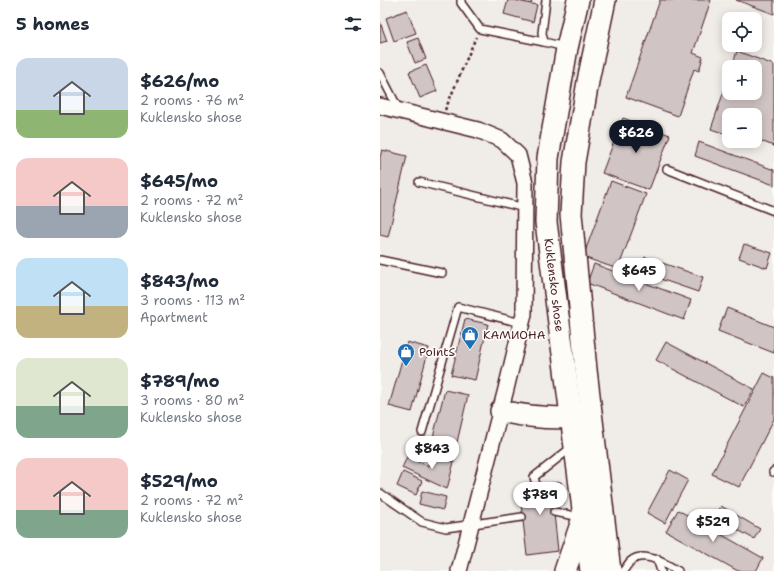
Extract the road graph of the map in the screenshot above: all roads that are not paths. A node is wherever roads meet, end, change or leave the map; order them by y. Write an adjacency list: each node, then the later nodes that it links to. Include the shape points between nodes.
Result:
1 (461, 0): 5 (lane, via 480,29)
2 (545, 0): 5 (lane, via 542,33)
3 (578, 0): 6 (main road, Kuklensko shose)
4 (605, 0): 18 (main road, Kuklensko shose, via 574,162 570,214)
5 (544, 42): 6 (lane)
6 (567, 48): 19 (main road, Kuklensko shose, via 548,158 546,222)
7 (380, 73): 9 (lane)
8 (380, 106): 9 (street)
9 (399, 110): 12 (street, via 478,130 502,140 518,155 525,183)
10 (666, 169): 13 (lane)
11 (419, 182): 12 (lane)
12 (525, 208): 16 (street, via 524,314)
13 (774, 211)
14 (380, 260): 15 (lane)
15 (442, 273)
16 (521, 324): 17 (street); 20 (lane, via 458,307)
17 (501, 411): 19 (main road, via 524,417); 27 (street)
18 (592, 415): 19 (main road); 32 (main road, Kuklensko shose)
19 (570, 418): 21 (main road, Kuklensko shose)
20 (422, 432)
21 (574, 445): 22 (lane, via 534,476); 26 (main road, Kuklensko shose)
22 (536, 485)
23 (380, 493): 27 (lane, via 422,522 446,528)
24 (554, 512): 26 (lane)
25 (522, 517): 27 (lane)
26 (584, 517): 30 (main road); 31 (main road, Kuklensko shose)
27 (470, 525): 29 (street)
28 (657, 559): 33 (lane, via 643,557 632,560); 34 (lane); 35 (lane); 36 (lane)
29 (459, 571)
30 (565, 571)
31 (590, 571)
32 (610, 571)
33 (623, 571)
34 (662, 571)
35 (666, 571)
36 (678, 571)

